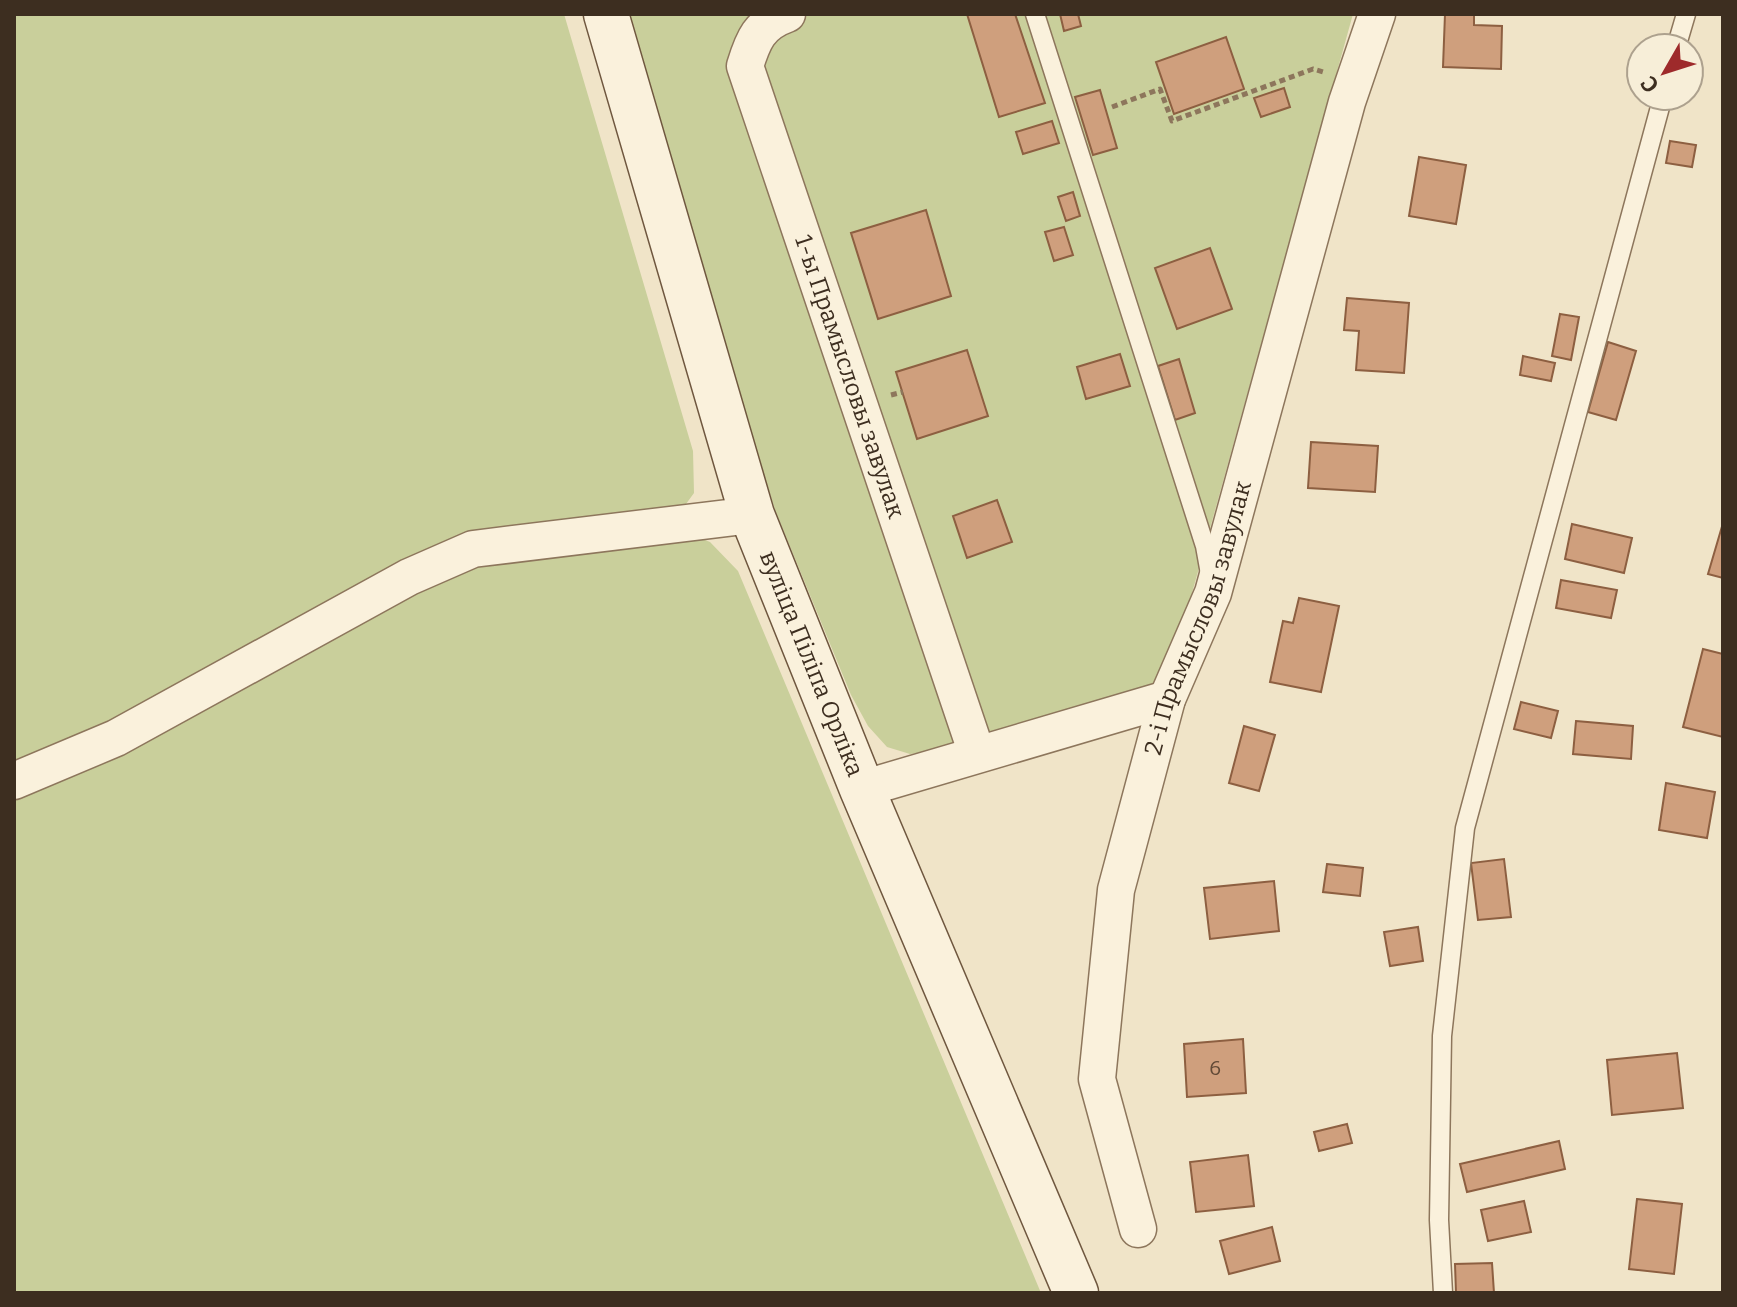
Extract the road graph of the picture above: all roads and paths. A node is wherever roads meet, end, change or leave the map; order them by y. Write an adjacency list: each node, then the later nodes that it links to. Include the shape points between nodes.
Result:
1 (606, 14): 8 (street, вуліца Піліпа Орліка)
2 (787, 14): 11 (street, 1-ы Прамысловы завулак, via 753,37 745,66)
3 (1035, 14): 9 (lane, via 1205,546)
4 (1377, 14): 9 (street, 2-і Прамысловы завулак, via 1343,116)
5 (1335, 76): 6 (path, via 1313,69 1172,121 1160,89)
6 (1112, 107)
7 (1659, 112): 16 (lane, via 1465,828 1442,1036)
8 (752, 515): 12 (street, via 473,549 409,577 116,738); 13 (street, вуліца Піліпа Орліка)
9 (1213, 593): 10 (street, 2-і Прамысловы завулак)
10 (1167, 699): 11 (street); 14 (street, 2-і Прамысловы завулак, via 1116,890 1097,1079)
11 (977, 754): 13 (street)
12 (14, 781)
13 (862, 789): 15 (street, вуліца Піліпа Орліка)
14 (1138, 1229)
15 (1076, 1293)
16 (1443, 1293)

